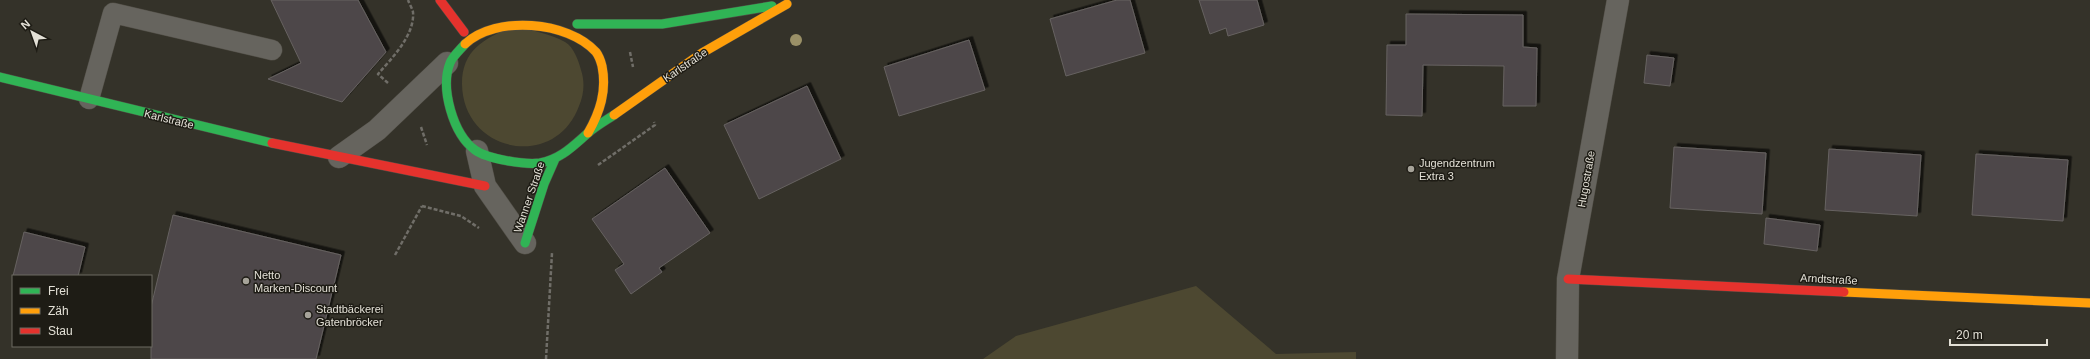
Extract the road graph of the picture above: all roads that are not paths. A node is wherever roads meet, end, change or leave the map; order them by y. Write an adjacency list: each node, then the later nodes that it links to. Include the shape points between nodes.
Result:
1 (440, 0): 6 (street)
2 (1618, 0): 17 (street, Hugostraße)
3 (798, 1): 4 (street, Karlstraße)
4 (787, 4): 11 (street, Karlstraße, via 702,52); 11 (street, Karlstraße, via 662,24 574,22 592,42 602,64 604,88 600,112)
5 (474, 24): 6 (street)
6 (464, 32): 8 (street)
7 (272, 50): 10 (lane, via 113,13)
8 (447, 64): 12 (street, via 444,87 449,111 460,132); 13 (street, via 377,130)
9 (0, 77): 10 (street, Karlstraße)
10 (89, 99): 13 (street, Karlstraße)
11 (588, 132): 14 (street, Karlstraße, via 573,148)
12 (476, 151): 14 (street, Karlstraße, via 516,164 536,164); 15 (street)
13 (339, 158): 15 (street, Karlstraße)
14 (555, 159): 16 (street, Wanner Straße)
15 (485, 186): 16 (street)
16 (525, 243)
17 (1568, 279): 18 (street, Arndtstraße); 19 (street, Hugostraße)
18 (2090, 303)
19 (1567, 359)

